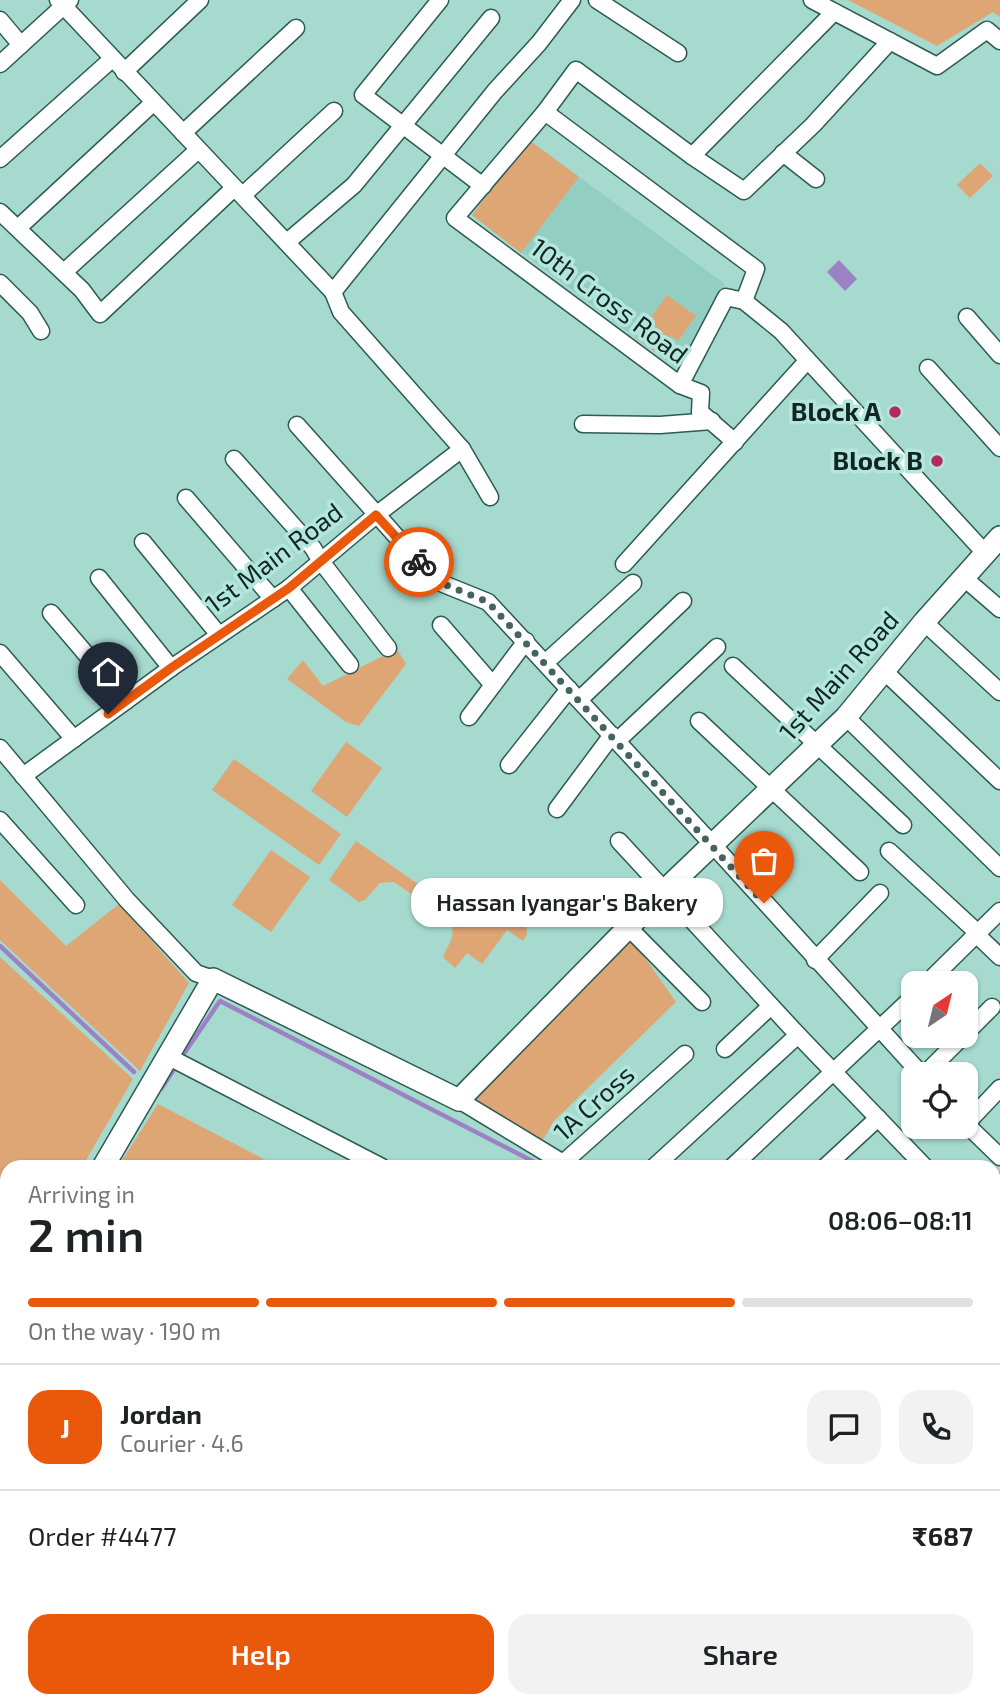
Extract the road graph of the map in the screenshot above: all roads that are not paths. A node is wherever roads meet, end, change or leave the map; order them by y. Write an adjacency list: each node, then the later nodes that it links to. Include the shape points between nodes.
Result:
1 (200, 0): 17 (street)
2 (440, 0): 21 (street, via 363,95)
3 (572, 0): 25 (street)
4 (597, 0): 14 (street)
5 (811, 0): 7 (street)
6 (64, 2): 13 (street); 15 (street)
7 (834, 12): 11 (street); 26 (street)
8 (491, 18): 21 (street)
9 (0, 20): 13 (street)
10 (296, 28): 22 (street)
11 (890, 41): 12 (street, via 937,66 987,30); 24 (street)
12 (1000, 41)
13 (21, 45): 16 (street)
14 (678, 53)
15 (112, 59): 17 (street); 27 (street)
16 (0, 64)
17 (124, 72): 18 (street)
18 (153, 103): 22 (street); 32 (street)
19 (334, 111): 30 (street)
20 (545, 112): 26 (street, 10th Cross Road, via 576,70); 29 (street, 10th Cross Road); 37 (street, via 756,269)
21 (403, 126): 25 (street); 33 (street, via 354,184)
22 (183, 133): 23 (street)
23 (198, 150): 30 (street); 34 (street)
24 (783, 153): 26 (street, via 744,191); 28 (street)
25 (443, 156): 29 (street); 36 (street)
26 (692, 156)
27 (0, 159)
28 (816, 179)
29 (483, 186): 43 (street, 10th Cross Road, via 456,218)
30 (238, 192): 33 (street); 34 (street, via 100,314)
31 (0, 212): 32 (street)
32 (18, 228): 34 (street)
33 (287, 242): 36 (street)
34 (64, 272)
35 (0, 283): 39 (street)
36 (332, 292): 49 (street, via 341,312)
37 (744, 301): 41 (street, via 781,331); 43 (street, 10th Cross Road, via 726,297)
38 (967, 317): 40 (street)
39 (41, 331)
40 (1000, 355)
41 (807, 361): 47 (street); 56 (street)
42 (928, 368): 48 (street)
43 (680, 385): 44 (street, via 701,393 700,412)
44 (712, 421): 45 (street); 47 (street)
45 (583, 424)
46 (297, 425): 53 (street)
47 (735, 442): 58 (street)
48 (1000, 448)
49 (462, 449): 51 (street); 53 (street)
50 (234, 459): 57 (street)
51 (490, 497)
52 (186, 498): 63 (street)
53 (376, 515): 57 (street, 1st Main Road); 70 (street, 1st Main Road, via 436,581 488,602)
54 (1000, 537): 56 (street, 1st Main Road)
55 (143, 542): 69 (street)
56 (985, 553): 59 (street, 1st Main Road)
57 (320, 560): 62 (street, 1st Main Road); 72 (street)
58 (624, 564)
59 (963, 577): 65 (street); 67 (street, 1st Main Road)
60 (99, 578): 77 (street)
61 (633, 583): 74 (street)
62 (289, 588): 63 (street, 1st Main Road); 75 (street)
63 (273, 599): 69 (street, 1st Main Road)
64 (683, 601): 81 (street)
65 (1000, 609)
66 (51, 613): 82 (street)
67 (924, 622): 78 (street, 1st Main Road); 80 (street)
68 (440, 625): 79 (street)
69 (219, 635): 77 (street, 1st Main Road)
70 (526, 642): 74 (street, 1st Main Road); 79 (street)
71 (717, 647): 86 (street)
72 (388, 648)
73 (0, 653): 87 (street)
74 (545, 663): 81 (street, 1st Main Road)
75 (350, 665)
76 (733, 666): 88 (street)
77 (171, 668): 82 (street, 1st Main Road)
78 (884, 671): 84 (street, 1st Main Road); 92 (street)
79 (493, 685): 83 (street)
80 (1000, 692)
81 (574, 694): 86 (street, 1st Main Road); 90 (street)
82 (126, 701): 87 (street, 1st Main Road)
83 (469, 717)
84 (846, 717): 88 (street, 1st Main Road); 100 (street)
85 (699, 721): 93 (street)
86 (615, 738): 94 (street); 98 (street, 1st Main Road)
87 (74, 739): 91 (street, 1st Main Road)
88 (817, 746): 93 (street, 1st Main Road); 96 (street)
89 (0, 748): 91 (street)
90 (509, 765)
91 (23, 776): 111 (street, via 127,900 196,973)
92 (1000, 780)
93 (771, 790): 98 (street, 1st Main Road); 101 (street)
94 (557, 809)
95 (0, 820): 104 (street)
96 (903, 825)
97 (620, 841): 102 (street)
98 (713, 845): 102 (street, 1st Main Road); 109 (street)
99 (890, 851): 107 (street)
100 (1000, 868)
101 (860, 872)
102 (664, 891): 106 (street, 1st Main Road); 113 (street)
103 (880, 893): 109 (street)
104 (76, 905)
105 (1000, 912): 107 (street)
106 (628, 927): 112 (street); 127 (street, 1st Main Road)
107 (978, 935): 108 (street); 110 (street)
108 (1000, 957)
109 (815, 960): 117 (street)
110 (940, 971)
111 (213, 979): 122 (street); 127 (street)
112 (702, 1002)
113 (771, 1006): 118 (street); 120 (street)
114 (992, 1007): 116 (street)
115 (901, 1008): 117 (street)
116 (978, 1022)
117 (879, 1028): 123 (street); 125 (street)
118 (798, 1035): 125 (street); 136 (street)
119 (951, 1048): 124 (street)
120 (725, 1049)
121 (685, 1054): 135 (street, 1A Cross)
122 (167, 1056): 132 (street); 133 (street)
123 (912, 1062)
124 (936, 1062)
125 (832, 1071): 129 (street); 137 (street)
126 (1000, 1088): 128 (street)
127 (459, 1100): 134 (street, 1A Cross)
128 (978, 1111)
129 (878, 1118): 138 (street); 139 (street)
130 (978, 1136): 131 (street)
131 (1000, 1157)
132 (107, 1160)
133 (368, 1160)
134 (558, 1160)
135 (566, 1160)
136 (662, 1160)
137 (739, 1160)
138 (833, 1160)
139 (916, 1160)

